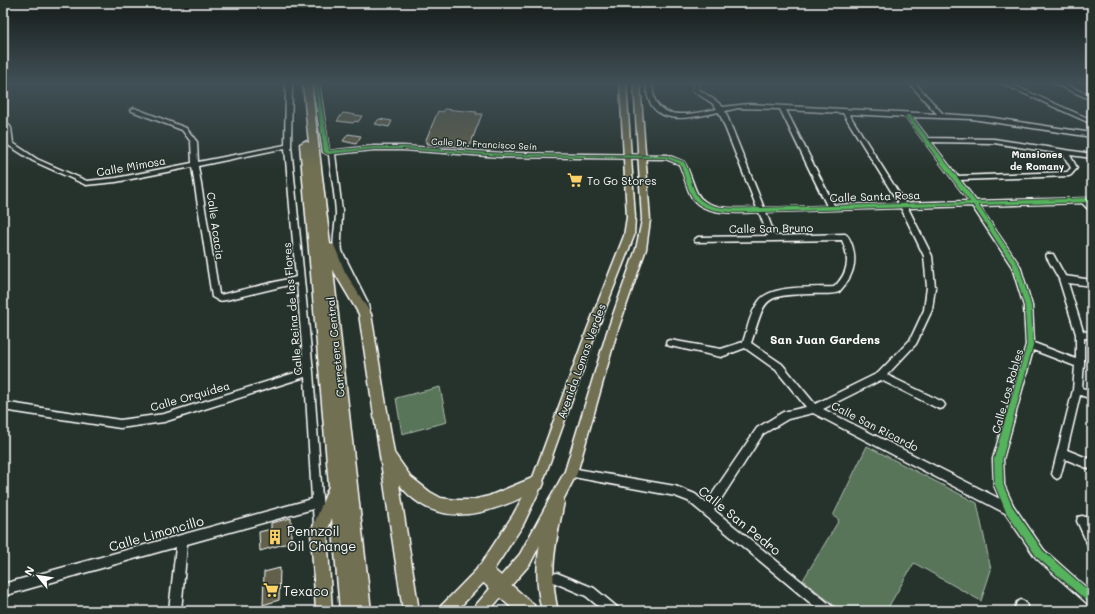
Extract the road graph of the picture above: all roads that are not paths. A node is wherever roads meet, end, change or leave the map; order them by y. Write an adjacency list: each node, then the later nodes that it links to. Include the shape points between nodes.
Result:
1 (138, 112): 30 (street, Calle Acacia, via 184,129 194,142)
2 (289, 112): 23 (street, Calle Reina de las Flores)
3 (302, 112): 65 (highway, Carretera Central)
4 (310, 112): 38 (highway, Carretera Central)
5 (321, 112): 26 (street)
6 (625, 112): 29 (main road, Avenida Lomas Verdes)
7 (640, 112): 28 (main road, Avenida Lomas Verdes)
8 (663, 112): 9 (street, via 690,115)
9 (711, 112)
10 (722, 112): 37 (street)
11 (784, 112): 35 (street)
12 (839, 112): 13 (street)
13 (844, 112): 17 (street); 34 (street)
14 (938, 112): 16 (street)
15 (1069, 112): 19 (street)
16 (941, 115): 17 (street); 20 (street, via 973,117)
17 (908, 116): 21 (street, Calle Los Robles)
18 (3, 121): 22 (street, via 8,128)
19 (1092, 122)
20 (1092, 135)
21 (927, 140): 25 (street, via 994,141); 31 (street, Calle Los Robles)
22 (10, 144): 24 (street); 30 (street, Calle Mimosa, via 35,160 86,183 116,180)
23 (288, 146): 30 (street, Calle Mimosa); 42 (street, Calle Reina de las Flores)
24 (3, 149)
25 (1065, 152): 27 (street); 31 (street, via 1074,168 1069,174)
26 (329, 153): 29 (street, Calle Dr. Francisco Seín, via 373,148 403,148 496,155); 45 (street, via 339,212 338,250 358,289)
27 (1092, 156)
28 (645, 157): 29 (street, Calle Dr. Francisco Seín); 37 (street, Calle Santa Rosa, via 668,160 683,166 696,200 703,204 718,209); 62 (main road, Avenida Lomas Verdes, via 644,239 612,332)
29 (627, 158): 64 (main road, Avenida Lomas Verdes, via 631,217 629,236)
30 (195, 164): 42 (street, Calle Acacia, via 215,295 219,298 226,297)
31 (955, 178): 33 (street, Calle Los Robles)
32 (1088, 201): 33 (street, Calle Santa Rosa); 36 (street)
33 (974, 203): 34 (street, Calle Santa Rosa); 50 (street, Calle Los Robles, via 1016,266 1028,306)
34 (903, 205): 35 (street, Calle Santa Rosa); 53 (street, via 928,256 931,287 928,310 914,342)
35 (831, 207): 37 (street, Calle Santa Rosa)
36 (1092, 208)
37 (760, 210): 39 (street)
38 (323, 234): 45 (highway, via 348,289); 82 (highway, Carretera Central)
39 (772, 239): 40 (street, Calle San Bruno); 49 (street, Calle San Bruno, via 845,237 852,261 847,280 836,290 776,293 765,298)
40 (698, 240)
41 (1050, 256): 43 (street)
42 (300, 279): 52 (street, Calle Reina de las Flores)
43 (1063, 279): 44 (street); 46 (street)
44 (1092, 283)
45 (365, 314): 59 (highway)
46 (1080, 334): 47 (street); 51 (street)
47 (1092, 336)
48 (670, 343): 49 (street, via 721,353)
49 (746, 344): 58 (street, Calle San Ricardo, via 779,367)
50 (1030, 346): 51 (street); 68 (street, Calle Los Robles, via 998,459 999,485)
51 (1080, 364): 54 (street)
52 (309, 372): 57 (street, Calle Orquídea, via 164,418 120,424); 67 (street, Calle Reina de las Flores)
53 (880, 376): 56 (street); 58 (street)
54 (1077, 390): 55 (street); 60 (street)
55 (1092, 395)
56 (940, 405)
57 (3, 406)
58 (814, 409): 68 (street, Calle San Ricardo); 69 (street, via 786,415 760,431)
59 (387, 453): 64 (highway, via 410,486 424,497 448,506 474,508 502,500); 83 (highway)
60 (1063, 453): 61 (street); 63 (street)
61 (1092, 464)
62 (571, 473): 66 (main road, Avenida Lomas Verdes); 69 (street, Calle San Pedro, via 675,491 691,497)
63 (1057, 474)
64 (537, 483): 74 (main road, Avenida Lomas Verdes, via 518,520)
65 (337, 486): 71 (highway); 81 (highway, Carretera Central)
66 (556, 502): 76 (main road, Avenida Lomas Verdes, via 525,559); 87 (highway, via 544,562 546,595)
67 (316, 503): 71 (street, Calle Reina de las Flores); 72 (street, Calle Limoncillo)
68 (1009, 508): 78 (street, Calle Los Robles, via 1040,554)
69 (708, 510): 89 (street, Calle San Pedro)
70 (1082, 522): 73 (street)
71 (319, 532): 80 (highway)
72 (182, 540): 77 (street, Calle Limoncillo); 79 (street)
73 (1092, 541)
74 (484, 572): 76 (highway); 84 (main road, Avenida Lomas Verdes)
75 (557, 578): 88 (street, via 590,592)
76 (502, 587): 85 (main road, Avenida Lomas Verdes); 86 (highway)
77 (3, 590)
78 (1092, 600)
79 (175, 611)
80 (324, 611)
81 (348, 611)
82 (363, 611)
83 (411, 611)
84 (446, 611)
85 (480, 611)
86 (528, 611)
87 (550, 611)
88 (613, 611)
89 (829, 611)

